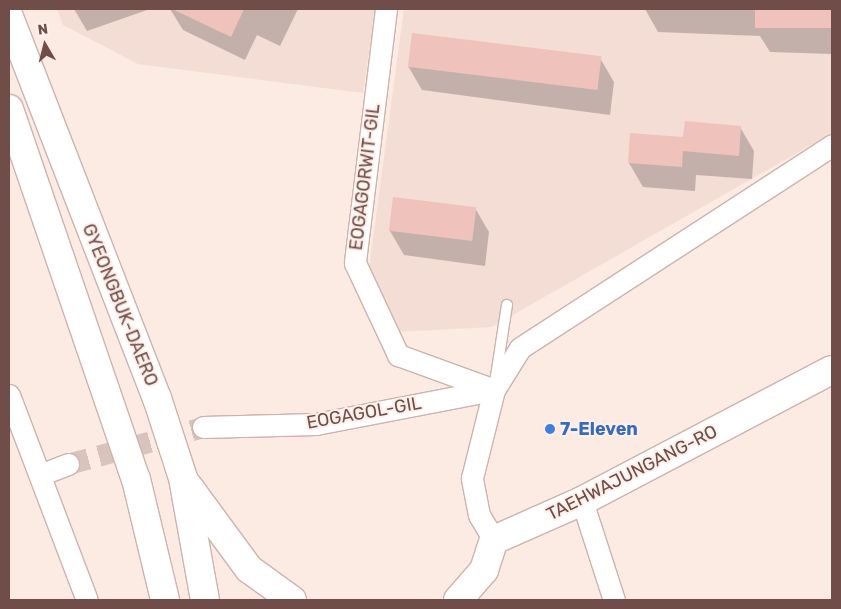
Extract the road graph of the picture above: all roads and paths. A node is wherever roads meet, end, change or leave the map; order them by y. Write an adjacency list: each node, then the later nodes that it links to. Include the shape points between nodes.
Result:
1 (386, 9): 8 (street, EOGAGORWIT-GIL, via 355,263 398,355)
2 (9, 17): 13 (street, GYEONGBUK-DAERO, via 157,398)
3 (9, 110): 4 (street, GYEONGBUK-DAERO)
4 (14, 143): 17 (street, GYEONGBUK-DAERO, via 136,479)
5 (827, 149): 8 (street, via 520,348)
6 (508, 305): 8 (lane)
7 (832, 370): 14 (street, TAEHWAJUNGANG-RO)
8 (494, 390): 10 (street, EOGAGOL-GIL, via 316,424); 15 (street, via 472,478 479,515)
9 (9, 395): 12 (street)
10 (203, 427)
11 (68, 464): 12 (street)
12 (42, 474): 16 (street)
13 (183, 478): 18 (street, GYEONGBUK-DAERO); 19 (street, via 249,569)
14 (582, 500): 15 (street, TAEHWAJUNGANG-RO); 21 (street)
15 (494, 540): 20 (street, via 484,570)
16 (87, 600)
17 (165, 600)
18 (205, 600)
19 (292, 600)
20 (458, 600)
21 (614, 600)

